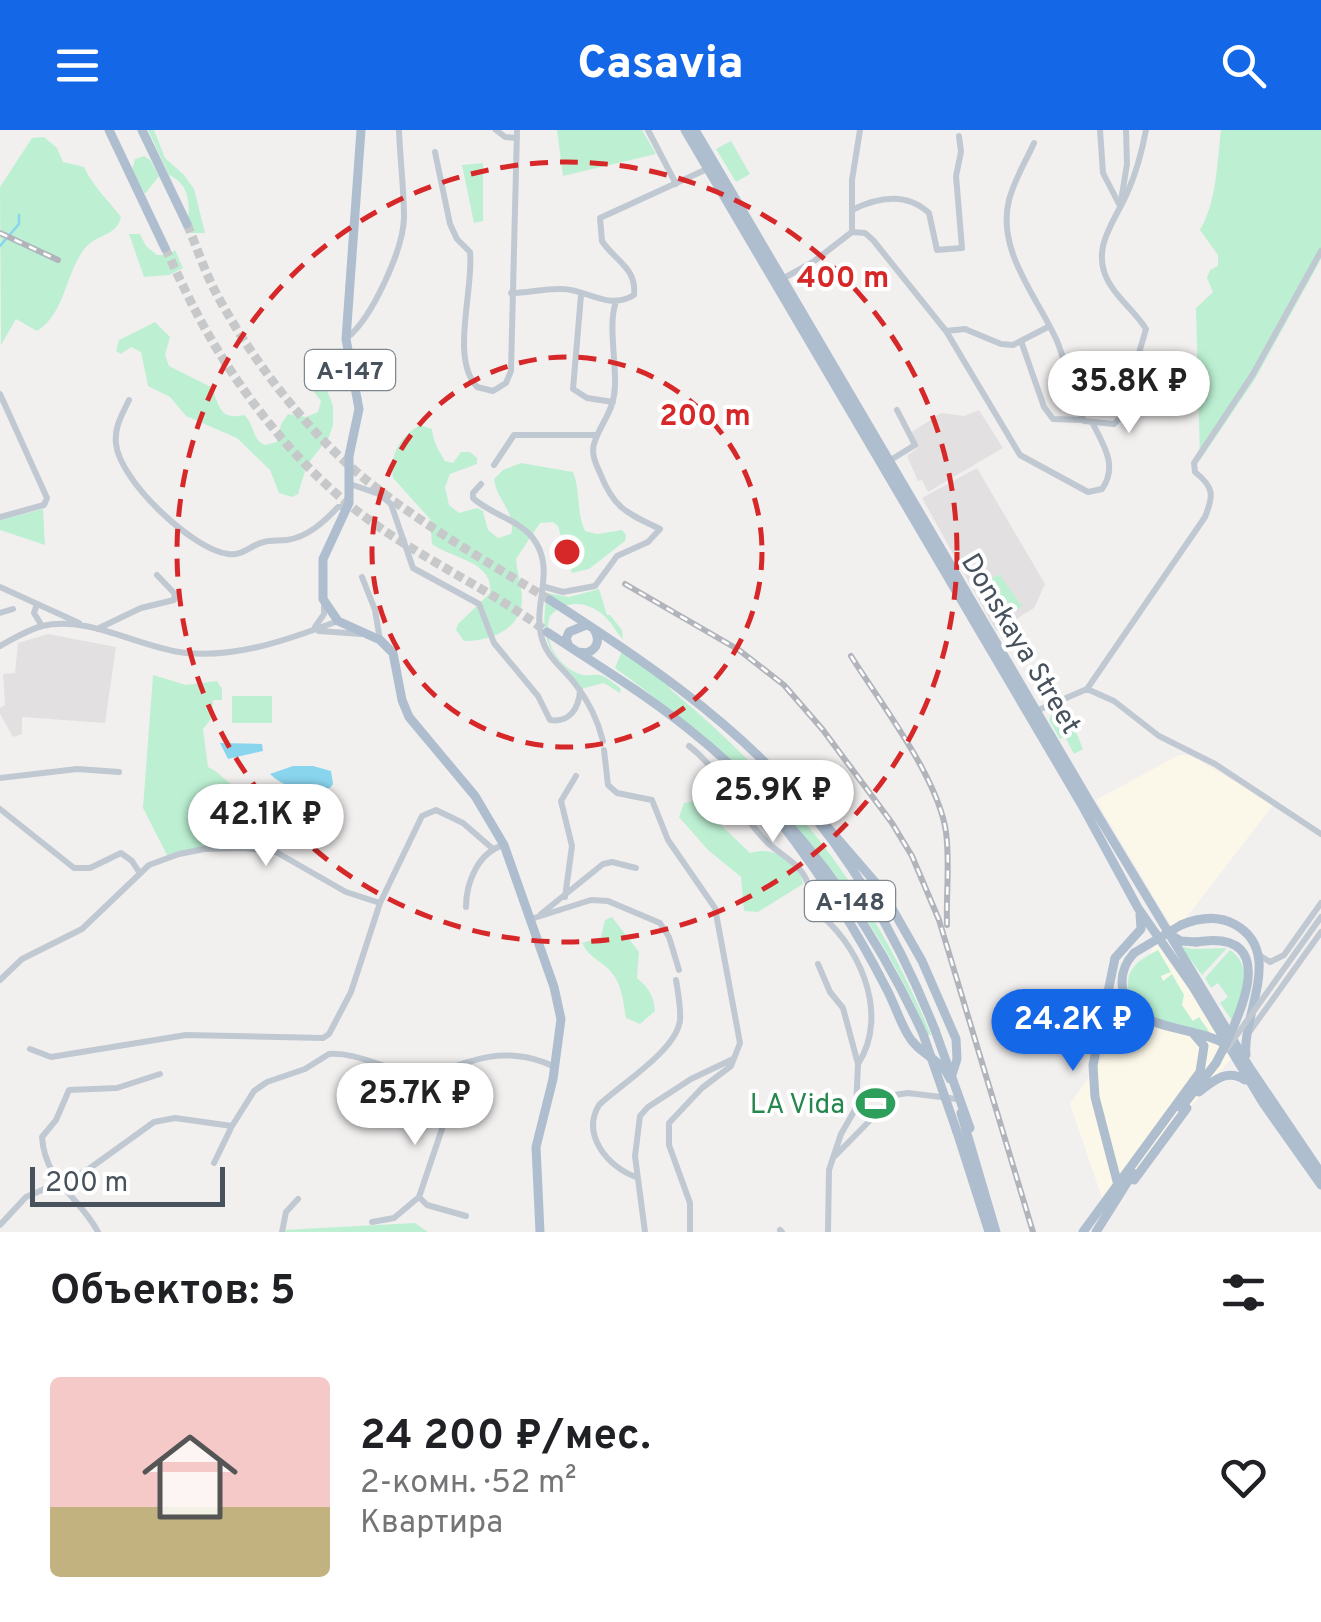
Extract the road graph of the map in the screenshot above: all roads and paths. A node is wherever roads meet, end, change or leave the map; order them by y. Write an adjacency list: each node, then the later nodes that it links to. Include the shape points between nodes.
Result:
1 (109, 130): 23 (main road)
2 (142, 130): 21 (main road)
3 (360, 130): 31 (main road, А-147)
4 (398, 130): 31 (street, via 403,226 370,312)
5 (496, 130): 13 (street, via 505,137)
6 (648, 130): 18 (street)
7 (685, 130): 17 (main road, Donskaya Street)
8 (694, 130): 25 (main road, Donskaya Street)
9 (860, 130): 20 (street)
10 (1100, 130): 19 (street, via 1103,173)
11 (1126, 130): 19 (street)
12 (1146, 130): 19 (street)
13 (517, 134): 26 (street)
14 (959, 136): 20 (street, via 962,248 937,250 929,213 914,202 876,199)
15 (1034, 144): 29 (street, via 1010,196 1008,240)
16 (436, 152): 26 (street, via 450,224 470,252 466,371 486,390 509,379)
17 (708, 168): 18 (street); 25 (main road, Donskaya Street)
18 (676, 184): 28 (street, via 604,214 602,241 635,282 634,295)
19 (1120, 207): 37 (street, via 1105,236 1104,270 1146,333)
20 (852, 210): 22 (street)
21 (187, 224)
22 (852, 232): 25 (street); 30 (street, via 873,240)
23 (165, 248)
24 (1321, 251): 68 (street, via 1253,374 1194,462 1212,491 1204,517)
25 (780, 281): 42 (main road, Donskaya Street); 86 (main road)
26 (511, 293): 27 (street, via 564,288)
27 (581, 295): 28 (street); 35 (street, via 573,389)
28 (616, 302): 35 (street)
29 (1048, 327): 32 (street); 36 (street)
30 (946, 330): 32 (street, via 965,329 1001,344); 40 (street, via 1020,455 1088,492 1102,488 1110,474)
31 (346, 339): 44 (main road, А-147, via 358,399)
32 (1022, 341): 39 (street, via 1044,408 1053,419)
33 (0, 394): 47 (street, via 48,498 44,505)
34 (129, 400): 46 (street, via 116,430 120,459 147,496 202,545 242,553 300,536 338,507)
35 (613, 402): 41 (street)
36 (1076, 406): 37 (street); 39 (street)
37 (1123, 408): 40 (street, via 1118,422)
38 (896, 410): 42 (street, via 916,445)
39 (1083, 420): 40 (street)
40 (1093, 423)
41 (599, 435): 43 (street, via 514,435); 50 (street, via 594,460 612,499 660,528 648,542 617,556 594,586 563,592)
42 (890, 461): 70 (main road, Donskaya Street)
43 (494, 466)
44 (350, 484): 46 (main road, А-147); 69 (street, via 390,504 413,568 479,604 494,642 550,720 573,714)
45 (480, 484): 50 (street, via 474,498 534,539)
46 (348, 508): 53 (main road, А-147, via 323,559)
47 (0, 517)
48 (158, 575): 61 (street, via 174,600)
49 (362, 577): 65 (street)
50 (545, 587): 69 (street, via 542,641)
51 (0, 588): 54 (street)
52 (550, 600): 60 (main road, А-148)
53 (324, 602): 57 (main road); 62 (street, А-147, via 323,618)
54 (37, 604): 58 (street); 59 (street)
55 (13, 610): 56 (street)
56 (0, 613)
57 (338, 621): 62 (street); 64 (main road)
58 (42, 626): 59 (street); 66 (street)
59 (85, 626): 61 (street)
60 (591, 626): 67 (main road, via 571,630 566,639); 67 (main road, via 598,639 594,649); 76 (main road, А-148, via 688,695)
61 (96, 630): 62 (street, via 188,653 254,648)
62 (308, 632): 64 (street)
63 (547, 632): 67 (main road, А-148)
64 (366, 634): 65 (main road)
65 (380, 640): 79 (main road, via 393,653 409,716 475,796)
66 (0, 646)
67 (573, 649): 75 (main road, А-148, via 687,728)
68 (1086, 689): 70 (street); 78 (street)
69 (580, 690): 102 (street, via 604,746 608,785 652,800 668,840 713,903 738,1022)
70 (1036, 711): 89 (main road, Donskaya Street)
71 (690, 746): 104 (street, via 708,760 765,840 805,876 813,909 860,967 870,1002)
72 (119, 772): 74 (street, via 77,769)
73 (576, 776): 82 (street, via 561,801 572,846)
74 (0, 778)
75 (752, 786): 110 (main road, А-148, via 845,916 909,1038); 134 (main road, А-148, bridge, via 842,889 888,962 923,1034)
76 (795, 794): 110 (main road, А-148, via 881,889 922,961 956,1039); 134 (main road, А-148, bridge, via 847,863 908,965 935,1030)
77 (0, 809): 81 (street, via 74,868 121,853)
78 (1321, 834)
79 (498, 847): 83 (street, via 430,810 416,824); 85 (street, via 468,882); 88 (main road)
80 (636, 868): 82 (street, via 603,864)
81 (139, 872): 83 (street, via 179,854 252,848 276,852 346,892); 94 (street, via 82,930 22,959)
82 (565, 897): 88 (street)
83 (380, 902): 98 (street, via 351,992)
84 (1321, 903): 91 (street, via 1282,958 1268,962)
85 (466, 907)
86 (1138, 908): 100 (main road); 119 (main road, via 1141,929 1113,963 1092,1076)
87 (1321, 917): 103 (street, bridge)
88 (533, 919): 93 (street, via 595,900 649,915 669,937); 105 (main road, via 560,1007)
89 (1168, 932): 103 (main road, bridge, via 1176,939 1231,942 1248,964 1243,1006); 106 (main road, Donskaya Street)
90 (1321, 932): 97 (street)
91 (1257, 952): 96 (main road, bridge, via 1240,928 1207,918 1181,925 1131,955 1122,976 1129,1006); 97 (main road, via 1260,972)
92 (818, 964): 104 (street, via 843,1008)
93 (678, 970)
94 (0, 980)
95 (676, 980): 118 (street, via 676,1034 594,1115 602,1153 618,1170)
96 (1192, 1032): 100 (main road, via 1220,1040); 108 (main road, via 1204,1046)
97 (1246, 1036): 106 (main road)
98 (323, 1038): 99 (street, via 186,1034 52,1057); 101 (street)
99 (30, 1048)
100 (1229, 1050): 113 (main road)
101 (324, 1056): 107 (street, via 341,1054 412,1073); 114 (street, via 260,1086)
102 (734, 1059): 118 (street, via 644,1110 637,1122); 132 (street, via 668,1123 690,1204)
103 (1216, 1063): 123 (main road)
104 (858, 1064): 115 (street, via 856,1108)
105 (554, 1067): 107 (street, via 514,1056); 130 (main road, via 536,1148)
106 (1250, 1068): 117 (main road, Donskaya Street)
107 (449, 1070): 122 (street, via 444,1123)
108 (1200, 1072): 111 (main road, via 1211,1056 1220,1058); 119 (main road)
109 (160, 1074): 120 (street, via 117,1088 66,1092 42,1138)
110 (949, 1076): 112 (main road)
111 (1199, 1092): 113 (main road, via 1220,1077 1238,1076); 123 (main road)
112 (956, 1099): 115 (street, via 895,1095); 134 (main road)
113 (1263, 1103): 121 (main road)
114 (232, 1126): 116 (street); 120 (street, via 160,1120)
115 (831, 1160): 133 (street)
116 (214, 1163)
117 (1321, 1173)
118 (636, 1176): 131 (street)
119 (1118, 1184): 135 (main road)
120 (58, 1185): 127 (street, via 26,1197); 128 (street)
121 (1321, 1185)
122 (419, 1196): 125 (street); 126 (street, via 394,1218)
123 (1119, 1198): 136 (main road)
124 (298, 1199): 129 (street, via 286,1212)
125 (466, 1216)
126 (372, 1222)
127 (0, 1225)
128 (98, 1232)
129 (282, 1232)
130 (540, 1232)
131 (646, 1232)
132 (690, 1232)
133 (828, 1232)
134 (995, 1232)
135 (1083, 1232)
136 (1096, 1232)

